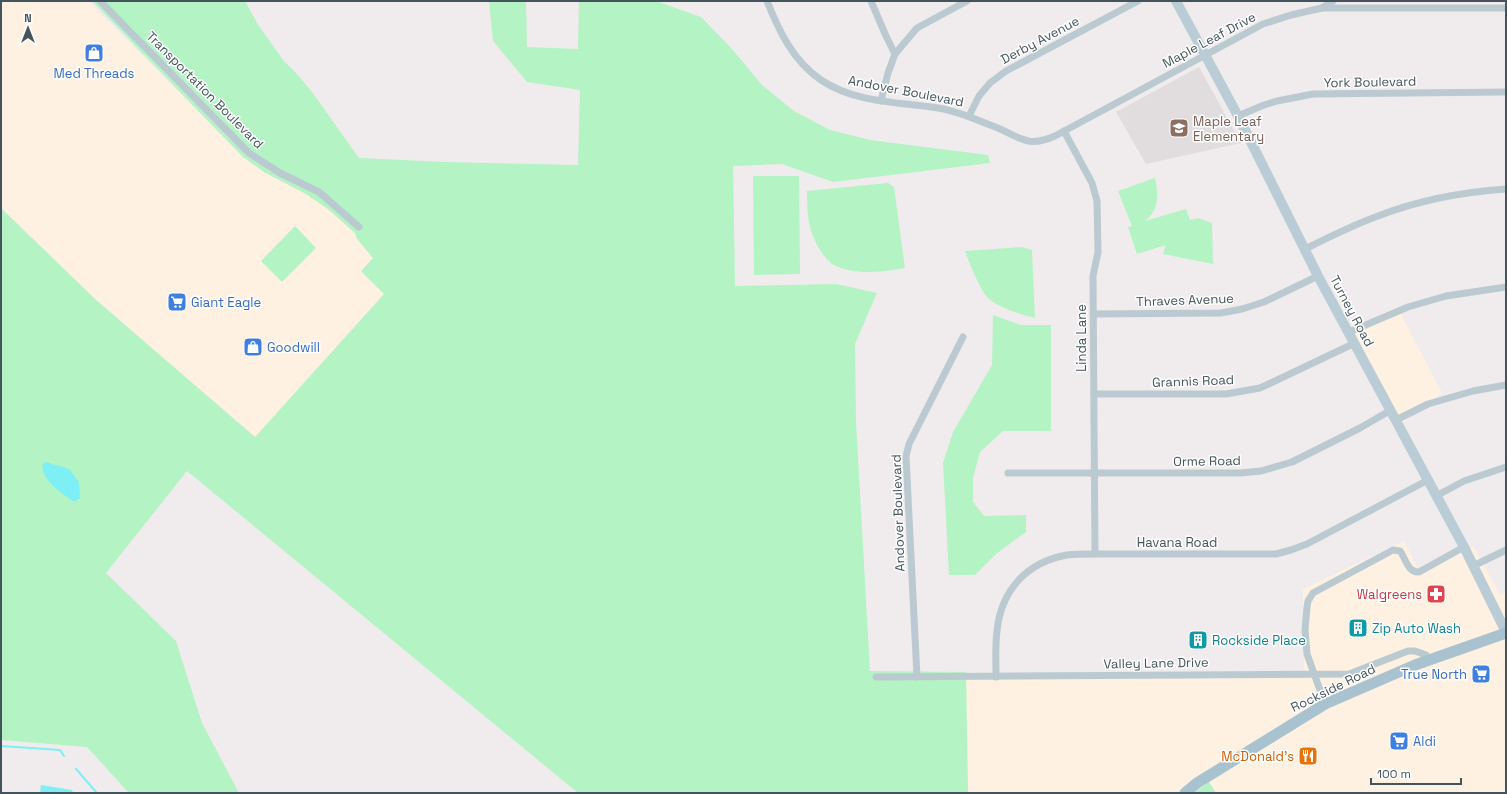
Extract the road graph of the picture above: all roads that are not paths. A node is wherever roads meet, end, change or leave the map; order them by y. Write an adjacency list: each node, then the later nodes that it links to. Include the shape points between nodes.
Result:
1 (100, 1): 19 (street, Transportation Boulevard, via 249,152 280,173 319,192)
2 (871, 1): 10 (street)
3 (967, 1): 10 (street, via 916,28)
4 (1138, 1): 14 (street, Derby Avenue, via 1006,71 990,83 979,96)
5 (1176, 1): 11 (main road, Turney Road)
6 (1333, 1): 8 (street)
7 (766, 2): 13 (street, Andover Boulevard, via 782,36 800,63 821,80 844,93)
8 (1322, 8): 9 (street, Maple Leaf Drive); 11 (street, Maple Leaf Drive, via 1263,24)
9 (1506, 8)
10 (896, 54): 13 (street)
11 (1205, 55): 15 (main road, Turney Road); 16 (street, Maple Leaf Drive)
12 (1506, 92): 15 (street, York Boulevard, via 1313,94 1277,100)
13 (881, 101): 14 (street, Andover Boulevard, via 940,108)
14 (970, 116): 17 (street, Andover Boulevard)
15 (1238, 116): 20 (main road, Turney Road)
16 (1064, 131): 17 (street, Maple Leaf Drive); 23 (street, Linda Lane, via 1092,183 1097,201 1098,252 1093,276)
17 (1033, 143)
18 (1506, 189): 20 (street, via 1451,196 1400,208 1356,225)
19 (359, 227)
20 (1306, 249): 21 (main road, Turney Road)
21 (1318, 276): 23 (street, Thraves Avenue, via 1264,302 1222,313); 24 (main road, Turney Road)
22 (1506, 287): 24 (street, via 1446,296 1408,307)
23 (1093, 314): 28 (street, Linda Lane)
24 (1349, 332): 26 (main road, Turney Road)
25 (963, 336): 44 (street, Andover Boulevard, via 909,444 906,456)
26 (1355, 343): 28 (street, Grannis Road, via 1260,388 1226,394); 29 (main road, Turney Road)
27 (1506, 385): 30 (street, via 1428,404)
28 (1094, 394): 33 (street, Linda Lane)
29 (1391, 410): 30 (main road, Turney Road); 33 (street, Orme Road, via 1292,462 1261,471)
30 (1396, 420): 34 (main road, Turney Road)
31 (1506, 467): 35 (street, via 1464,481)
32 (1008, 473): 33 (street, Orme Road)
33 (1095, 474): 38 (street, Linda Lane)
34 (1428, 480): 35 (main road, Turney Road); 38 (street, Havana Road, via 1307,544 1276,554)
35 (1436, 496): 36 (main road, Turney Road)
36 (1464, 547): 39 (main road, Turney Road); 42 (street, via 1419,572 1410,569 1400,551 1393,550 1313,593 1308,601 1305,630 1307,654)
37 (1506, 550): 39 (street)
38 (1095, 554): 45 (street, Havana Road, via 1068,555 1048,560 1017,581 1001,610 997,631)
39 (1473, 566): 40 (main road, Turney Road)
40 (1506, 632): 41 (main road, Rockside Road)
41 (1428, 660): 42 (street, Valley Lane Drive, via 1426,655 1408,651 1352,674); 46 (main road, Rockside Road)
42 (1314, 674): 45 (street, Valley Lane Drive); 46 (street)
43 (876, 677): 44 (street, Valley Lane Drive)
44 (917, 677): 45 (street, Valley Lane Drive)
45 (996, 677)
46 (1325, 704): 47 (main road, Rockside Road, via 1197,783)
47 (1185, 793)

